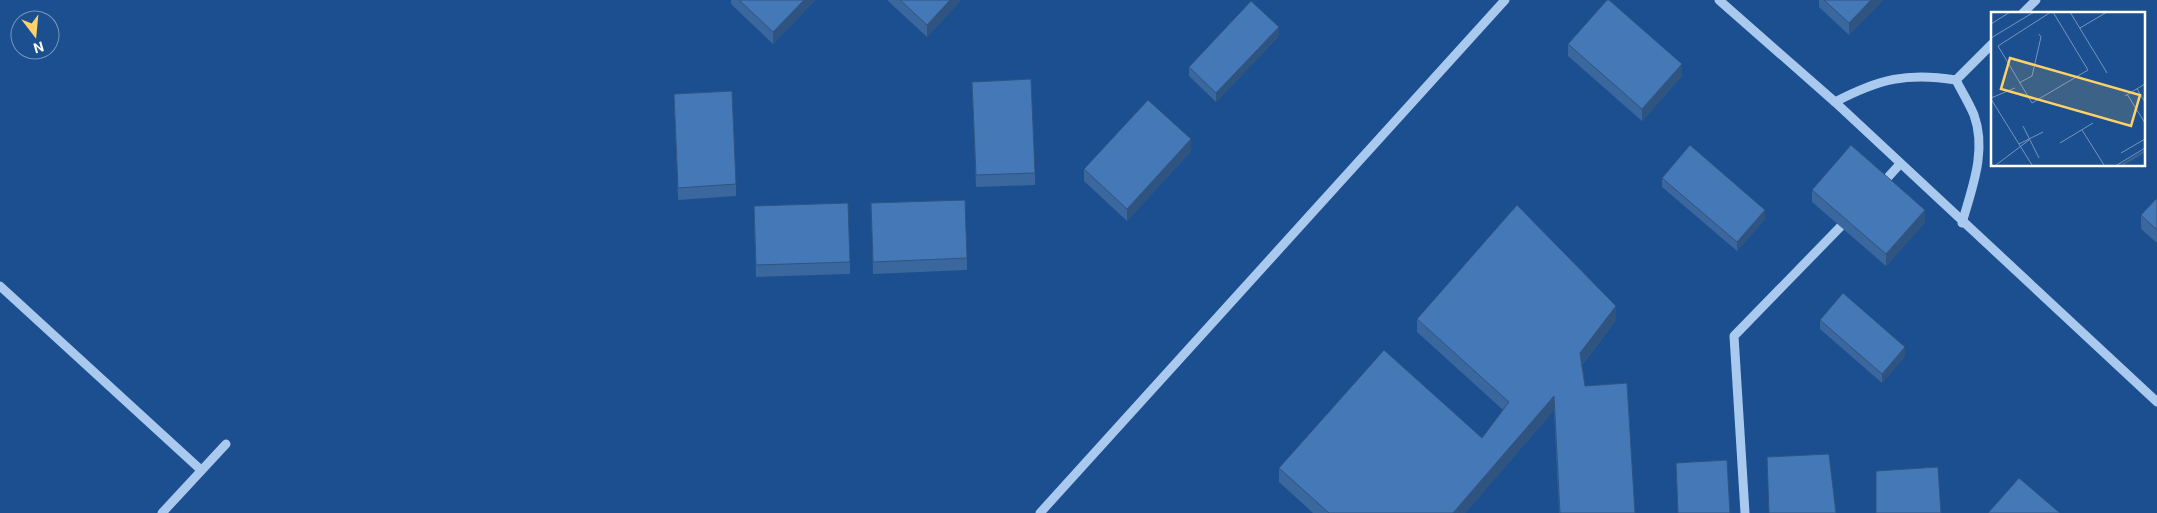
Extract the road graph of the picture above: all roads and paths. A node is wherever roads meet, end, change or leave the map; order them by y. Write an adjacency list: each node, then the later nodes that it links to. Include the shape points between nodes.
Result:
1 (1505, 0): 17 (street)
2 (1719, 0): 7 (street)
3 (2036, 0): 4 (street)
4 (2024, 12)
5 (1991, 45): 6 (street)
6 (1956, 80): 7 (street, via 1928,75 1892,78 1859,89); 11 (street, via 1974,116 1979,142 1977,170)
7 (1835, 102): 8 (street)
8 (1900, 164): 9 (street); 11 (street)
9 (1874, 192)
10 (1854, 213): 18 (street, via 1734,336)
11 (1962, 222): 13 (street)
12 (0, 286): 15 (street)
13 (2157, 402)
14 (226, 444): 15 (street)
15 (202, 470): 16 (street)
16 (162, 513)
17 (1040, 513)
18 (1745, 513)

